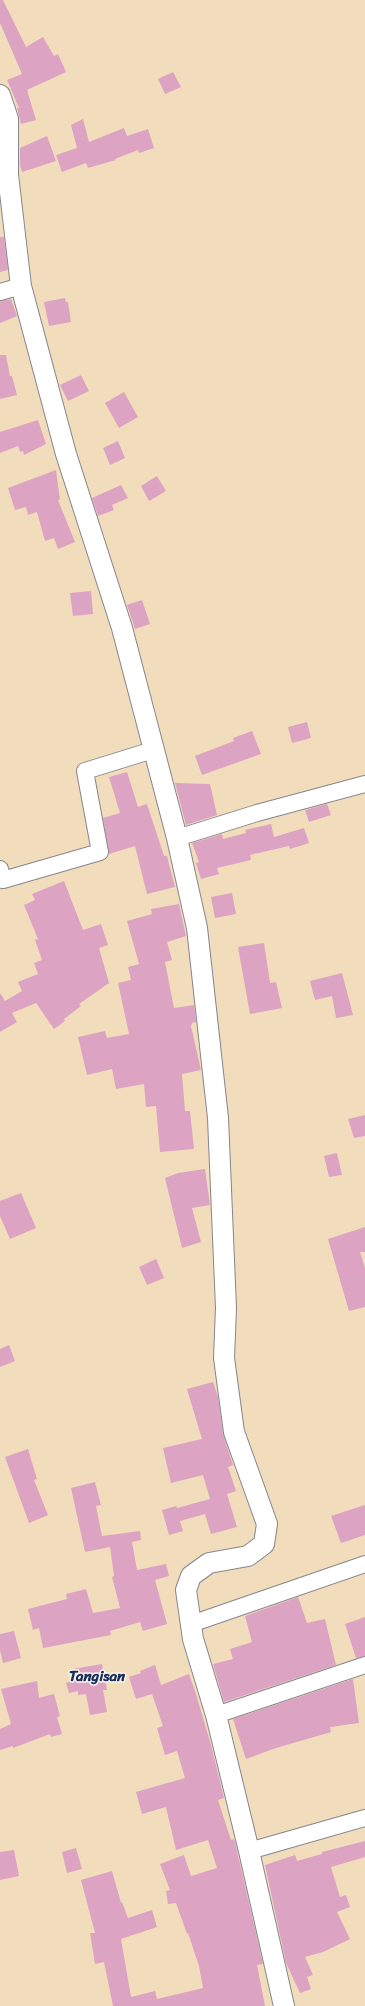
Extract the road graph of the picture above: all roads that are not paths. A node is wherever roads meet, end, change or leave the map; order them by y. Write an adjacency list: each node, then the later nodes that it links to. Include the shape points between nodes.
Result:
1 (0, 95): 2 (street, via 8,119)
2 (4, 176): 3 (street)
3 (21, 286): 4 (street); 5 (street, via 66,454 122,628)
4 (0, 292)
5 (153, 750): 7 (street); 8 (street, via 85,771 100,852 3,880)
6 (365, 784): 7 (street)
7 (177, 838): 10 (street, via 197,928 218,1118 226,1308 224,1358 234,1432 267,1524 264,1544 248,1556 209,1563 191,1576 186,1590)
8 (0, 869)
9 (365, 1564): 10 (street)
10 (191, 1624): 12 (street, via 193,1639)
11 (365, 1665): 12 (street)
12 (216, 1715): 14 (street)
13 (365, 1818): 14 (street)
14 (249, 1851): 15 (street)
15 (284, 2006)

